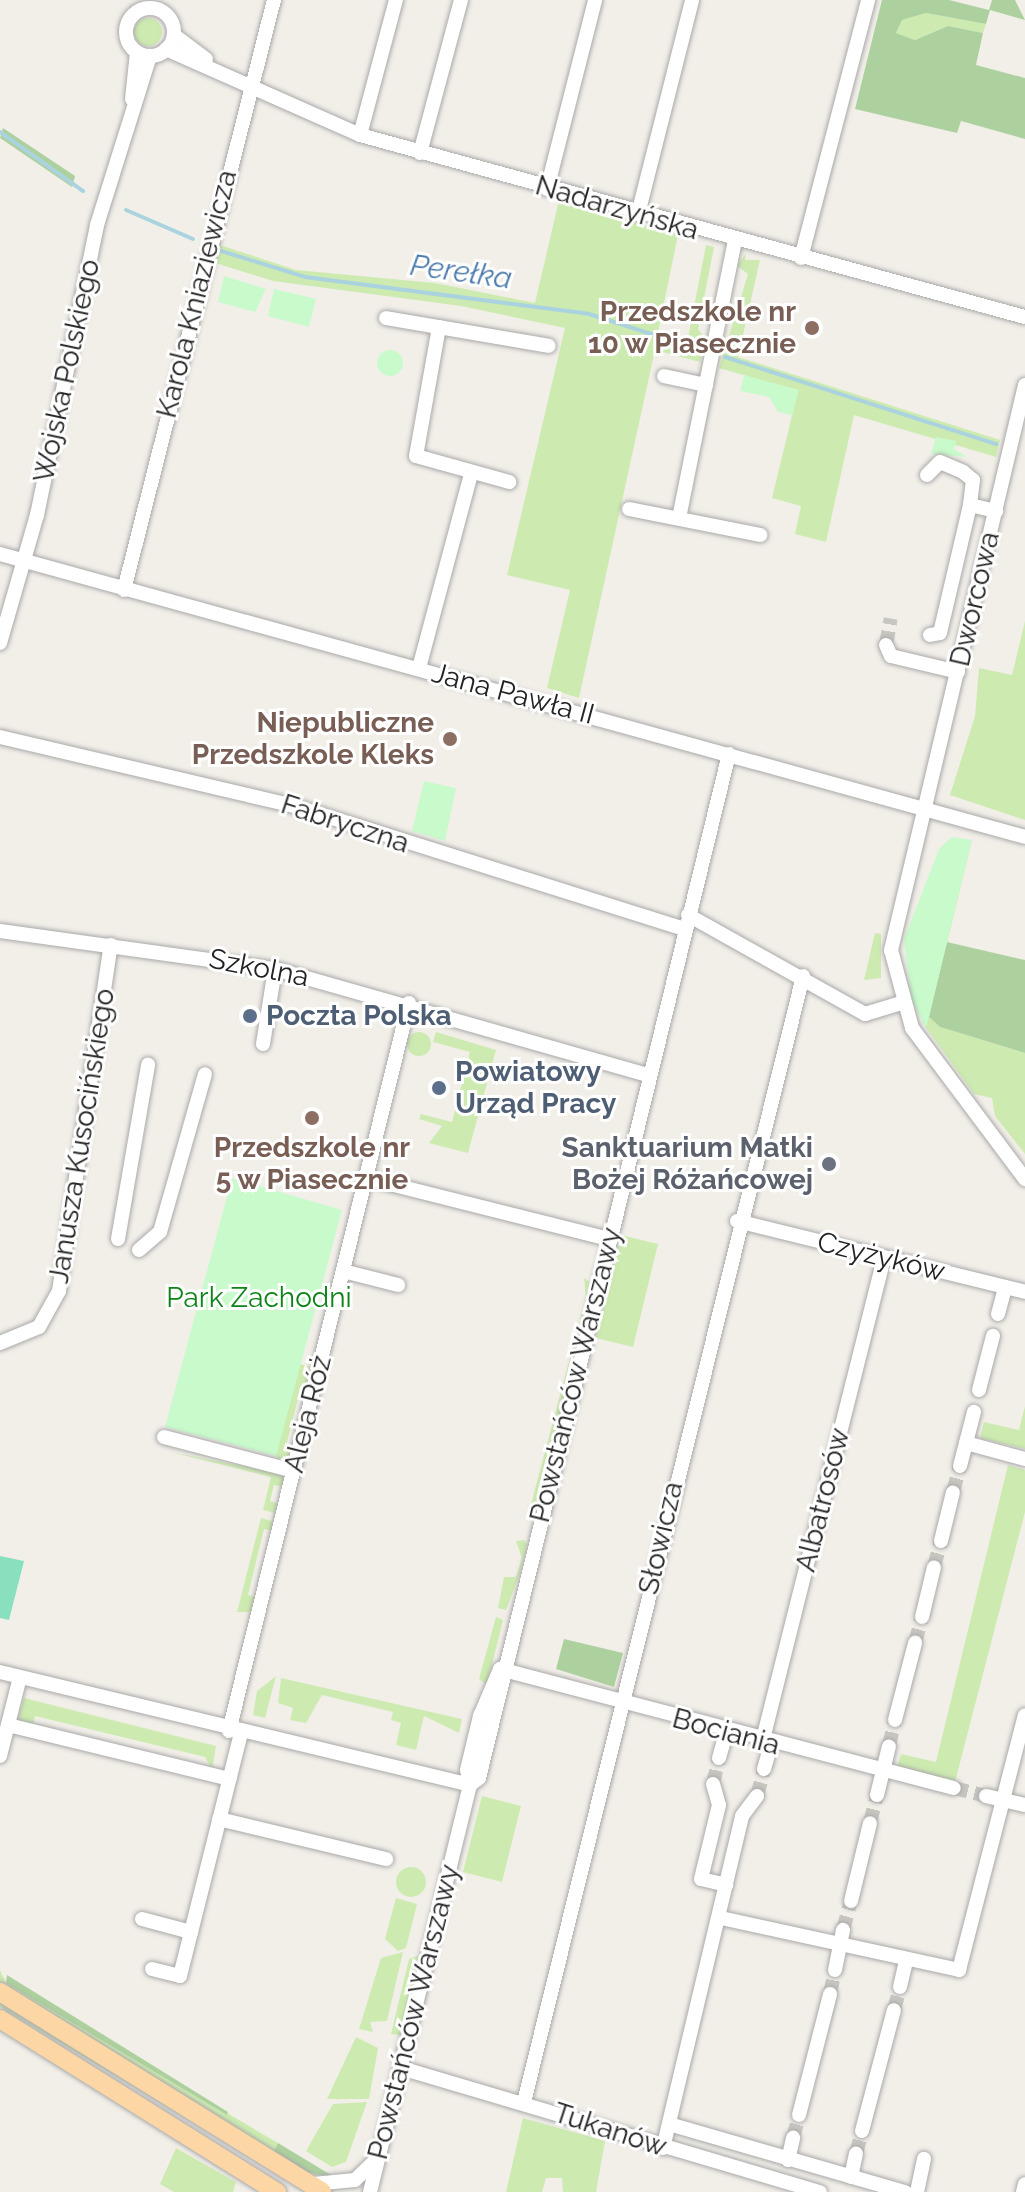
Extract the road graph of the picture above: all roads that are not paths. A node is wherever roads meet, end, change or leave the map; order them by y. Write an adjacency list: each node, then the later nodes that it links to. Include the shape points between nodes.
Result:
1 (128, 0): 9 (street)
2 (168, 0): 10 (street)
3 (274, 0): 15 (street, Karola Kniaziewicza)
4 (396, 0): 16 (street)
5 (461, 0): 17 (street)
6 (595, 0): 18 (street)
7 (692, 0): 19 (street)
8 (868, 0): 21 (street)
9 (143, 6): 10 (street); 13 (street, via 127,39)
10 (168, 16): 11 (street)
11 (174, 35): 12 (street); 14 (street, Nadarzyńska)
12 (166, 49): 13 (street); 14 (street, Nadarzyńska)
13 (144, 54): 38 (street, Wojska Polskiego)
14 (219, 69): 15 (street, Nadarzyńska)
15 (251, 85): 16 (street, Nadarzyńska); 39 (street, Karola Kniaziewicza)
16 (360, 135): 17 (street, Nadarzyńska)
17 (420, 153): 18 (street, Nadarzyńska)
18 (547, 189): 19 (street, Nadarzyńska)
19 (638, 214): 20 (street, Nadarzyńska)
20 (735, 240): 21 (street, Nadarzyńska); 27 (street)
21 (801, 258): 22 (street, Nadarzyńska)
22 (1025, 317)
23 (386, 318): 24 (street)
24 (439, 327): 25 (street); 29 (street, via 413,447 425,463)
25 (549, 346)
26 (664, 376): 27 (street)
27 (706, 385): 35 (street)
28 (1025, 385): 34 (street, Dworcowa)
29 (471, 474): 31 (street); 43 (street)
30 (927, 475): 32 (street, via 940,462 963,472 973,480)
31 (509, 482)
32 (970, 505): 34 (street); 40 (street, via 940,633)
33 (629, 509): 35 (street)
34 (996, 511): 44 (street, Dworcowa)
35 (679, 518): 36 (street)
36 (760, 535)
37 (0, 554): 38 (street, Jana Pawła II)
38 (24, 561): 39 (street, Jana Pawła II); 41 (street, Wojska Polskiego)
39 (124, 590): 43 (street, Jana Pawła II)
40 (930, 635)
41 (0, 643)
42 (886, 645): 44 (street, via 891,656)
43 (419, 668): 46 (street, Jana Pawła II)
44 (958, 672): 47 (street, Dworcowa)
45 (0, 737): 49 (street, Fabryczna, via 291,805)
46 (729, 754): 47 (street, Jana Pawła II); 49 (street, Powstańców Warszawy)
47 (928, 814): 48 (street, Jana Pawła II); 55 (street, Dworcowa, via 893,931)
48 (1025, 837)
49 (687, 922): 53 (street, Fabryczna); 59 (street, Powstańców Warszawy)
50 (0, 931): 51 (street, Szkolna)
51 (111, 945): 52 (street, Szkolna); 73 (street, Janusza Kusocińskiego, via 59,1291 39,1327)
52 (275, 969): 54 (street, Szkolna); 56 (street)
53 (803, 976): 55 (street, Fabryczna, via 865,1014); 62 (street, Słowicza)
54 (409, 1003): 59 (street, Szkolna); 60 (street, Aleja Róż)
55 (900, 1003): 61 (street)
56 (263, 1044)
57 (148, 1065): 63 (street)
58 (205, 1074): 65 (street, via 160,1232)
59 (650, 1076): 64 (street, Powstańców Warszawy)
60 (366, 1178): 64 (street); 67 (street, Aleja Róż)
61 (1025, 1179)
62 (737, 1221): 66 (street, Czyżyków); 89 (street, Słowicza)
63 (118, 1239)
64 (609, 1239): 86 (street, Powstańców Warszawy)
65 (139, 1250)
66 (884, 1258): 69 (street, Czyżyków); 95 (street, Albatrosów)
67 (343, 1271): 68 (street); 80 (street, Aleja Róż)
68 (398, 1285)
69 (1005, 1287): 70 (street, Czyżyków); 71 (street)
70 (1025, 1292)
71 (998, 1314)
72 (993, 1336): 74 (street)
73 (0, 1343)
74 (979, 1390)
75 (974, 1412): 77 (street)
76 (164, 1437): 80 (street)
77 (966, 1443): 78 (street); 79 (street)
78 (1025, 1459)
79 (960, 1466)
80 (294, 1471): 93 (street, Aleja Róż)
81 (953, 1492): 82 (street)
82 (941, 1541)
83 (934, 1567): 84 (street)
84 (922, 1617)
85 (915, 1643): 91 (street)
86 (500, 1669): 89 (street, Bociania); 103 (street, Powstańców Warszawy, via 480,1716 467,1770)
87 (0, 1672): 88 (street)
88 (19, 1681): 92 (street); 93 (street)
89 (622, 1701): 94 (street, Bociania); 129 (street, Słowicza)
90 (1025, 1715): 108 (street)
91 (895, 1720)
92 (8, 1725): 97 (street); 101 (street)
93 (235, 1732): 101 (street, Aleja Róż); 103 (street)
94 (726, 1733): 95 (street, Bociania); 98 (street)
95 (766, 1744): 99 (street, Albatrosów); 100 (street, Bociania)
96 (889, 1746): 100 (street)
97 (0, 1756)
98 (719, 1758)
99 (764, 1769)
100 (882, 1772): 104 (street, Bociania); 105 (street)
101 (229, 1779): 110 (street, Aleja Róż)
102 (713, 1784): 113 (street, via 719,1805 701,1879)
103 (470, 1785): 128 (street, Powstańców Warszawy)
104 (954, 1788)
105 (877, 1795)
106 (757, 1796): 113 (street, via 742,1816)
107 (986, 1796): 108 (street)
108 (1004, 1800): 109 (street); 120 (street, via 963,1964 952,1974)
109 (1025, 1805)
110 (219, 1819): 112 (street); 118 (street, Aleja Róż)
111 (870, 1823): 114 (street)
112 (386, 1859)
113 (726, 1885): 115 (street)
114 (851, 1901)
115 (721, 1918): 119 (street); 131 (street)
116 (142, 1919): 118 (street)
117 (843, 1930): 119 (street)
118 (191, 1932): 121 (street, Aleja Róż, via 180,1976)
119 (839, 1945): 120 (street); 122 (street)
120 (906, 1962): 123 (street)
121 (152, 1969)
122 (835, 1970)
123 (900, 1987)
124 (0, 1992): 141 (main road)
125 (830, 1994): 130 (street)
126 (894, 2010): 132 (street)
127 (0, 2019): 142 (main road)
128 (401, 2068): 129 (street, Tukanów); 136 (street, Powstańców Warszawy)
129 (524, 2102): 134 (street, Tukanów)
130 (799, 2115)
131 (669, 2124): 134 (street); 138 (street, Tukanów)
132 (862, 2131)
133 (793, 2138): 138 (street)
134 (663, 2148): 144 (street, Tukanów)
135 (856, 2154): 139 (street)
136 (378, 2158): 141 (street, via 345,2184); 143 (street, Powstańców Warszawy)
137 (924, 2159): 146 (street)
138 (788, 2160): 139 (street, Tukanów)
139 (851, 2177): 145 (street, Tukanów)
140 (1025, 2184): 147 (street)
141 (316, 2188)
142 (277, 2192)
143 (370, 2192)
144 (820, 2192)
145 (905, 2192)
146 (917, 2192)
147 (1023, 2192)

